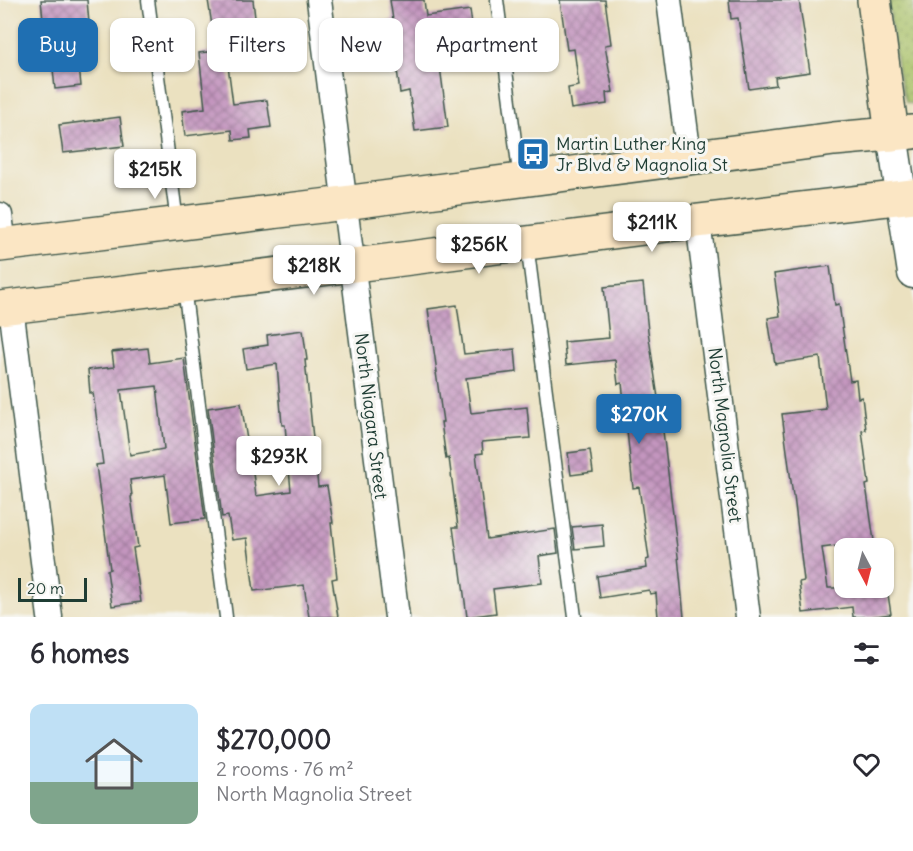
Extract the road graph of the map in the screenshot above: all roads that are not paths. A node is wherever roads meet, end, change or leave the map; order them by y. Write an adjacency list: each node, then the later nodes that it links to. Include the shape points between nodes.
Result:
1 (148, 0): 12 (lane)
2 (319, 0): 10 (street, North Niagara Street)
3 (496, 0): 8 (lane)
4 (669, 0): 7 (street)
5 (874, 0): 6 (main road)
6 (903, 133): 7 (main road); 9 (street)
7 (688, 147): 8 (main road)
8 (520, 180): 10 (main road)
9 (908, 197): 11 (main road); 16 (street)
10 (345, 202): 12 (main road); 15 (street, North Niagara Street)
11 (698, 221): 14 (main road); 23 (street, North Magnolia Street)
12 (177, 224): 13 (main road)
13 (1, 235)
14 (527, 243): 15 (main road); 22 (lane)
15 (352, 265): 17 (main road); 21 (street, North Niagara Street)
16 (913, 273)
17 (184, 286): 18 (main road); 20 (lane)
18 (5, 307): 19 (street)
19 (51, 617)
20 (226, 617)
21 (397, 617)
22 (575, 617)
23 (748, 617)

